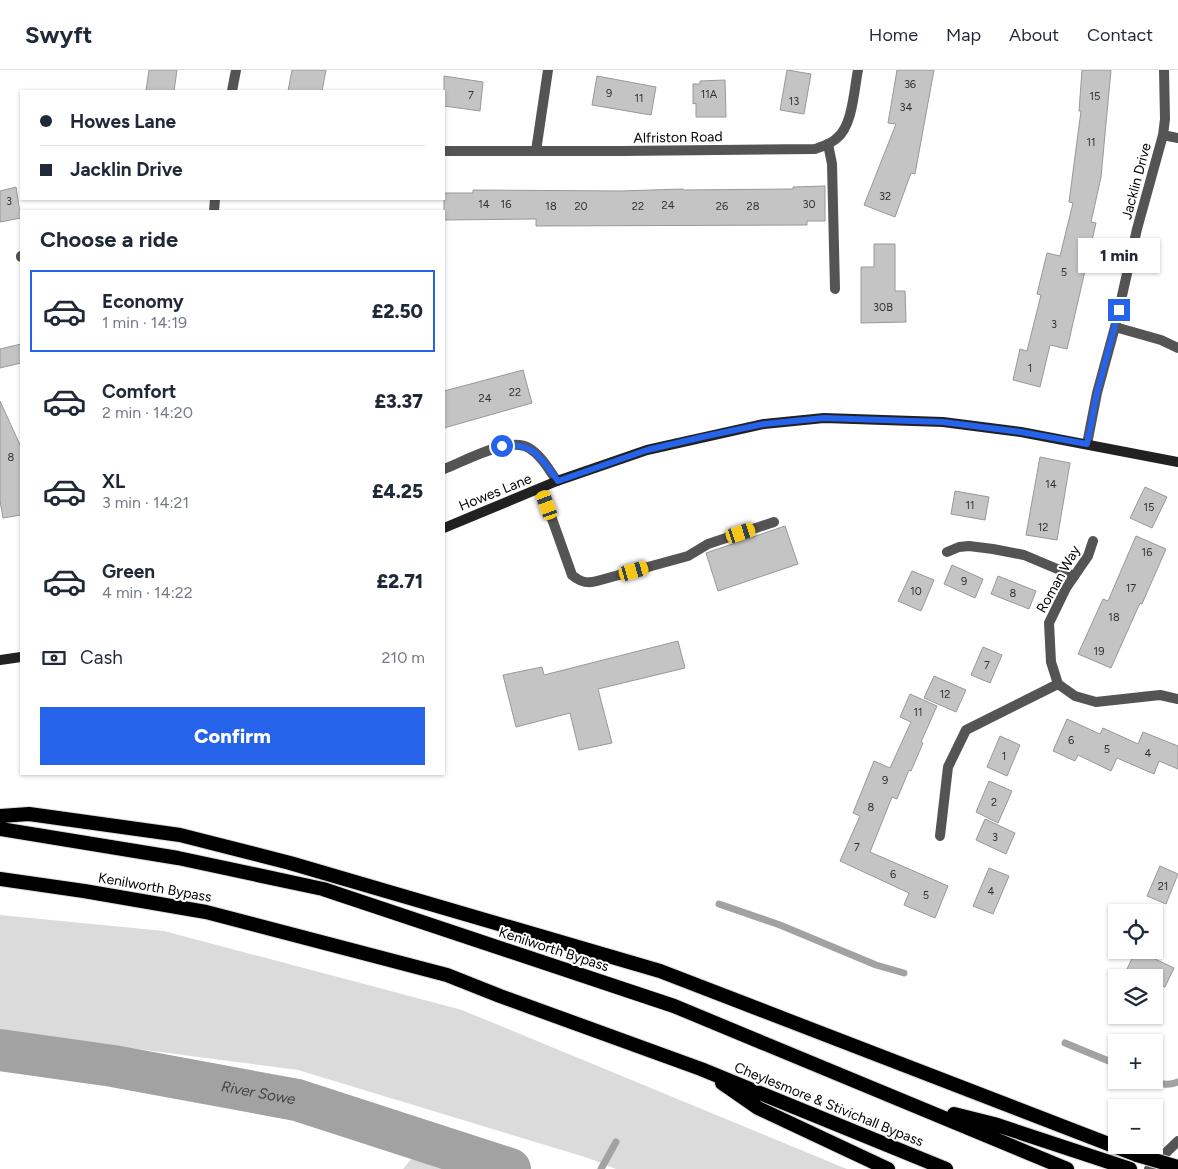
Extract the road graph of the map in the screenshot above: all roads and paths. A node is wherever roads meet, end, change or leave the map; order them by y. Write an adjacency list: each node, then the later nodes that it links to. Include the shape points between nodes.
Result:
1 (236, 70): 5 (street)
2 (548, 70): 10 (street)
3 (858, 70): 8 (street, via 845,129)
4 (1164, 70): 6 (street, Jacklin Drive)
5 (232, 90)
6 (1163, 135): 7 (street); 12 (street, Jacklin Drive)
7 (1178, 138)
8 (828, 144): 10 (street, Alfriston Road, via 815,149); 11 (street, via 832,164)
9 (445, 150): 10 (street, Alfriston Road)
10 (536, 151)
11 (835, 289)
12 (1115, 327): 13 (street); 14 (street, Jacklin Drive)
13 (1178, 348)
14 (1087, 444): 15 (main road, Howes Lane); 17 (main road, Howes Lane, via 943,422 824,418 764,424 647,450)
15 (1178, 462)
16 (445, 469): 17 (street, Howes Lane, via 502,446 516,444 529,448 542,459)
17 (558, 481): 18 (main road, Howes Lane)
18 (541, 488): 19 (street, via 572,575 582,582 590,583 688,556 708,544); 20 (main road, Howes Lane)
19 (774, 522)
20 (445, 528)
21 (1093, 541): 23 (street, Roman Way, via 1088,556)
22 (948, 552): 23 (street, via 969,546 993,549 1024,555)
23 (1074, 576): 26 (street, Roman Way, via 1049,623 1051,662)
24 (20, 657): 25 (main road)
25 (0, 660)
26 (1058, 684): 27 (street, via 1076,696 1096,702 1160,695); 30 (street, via 966,730 948,766)
27 (1178, 698)
28 (0, 816): 35 (highway, bridge, via 29,814 180,835 290,863 660,971 1137,1155)
29 (0, 828): 33 (highway, Kenilworth Bypass, via 178,858 323,889 655,1000)
30 (940, 836)
31 (0, 879): 32 (highway, Kenilworth Bypass, via 206,912 446,975)
32 (701, 1068): 37 (highway, via 758,1108); 38 (highway, Cheylesmore & Stivichall Bypass)
33 (910, 1103): 36 (highway, via 994,1124); 39 (highway)
34 (1178, 1141): 40 (street)
35 (1178, 1167)
36 (1128, 1168)
37 (888, 1169)
38 (946, 1169)
39 (1067, 1169)
40 (1149, 1169)

